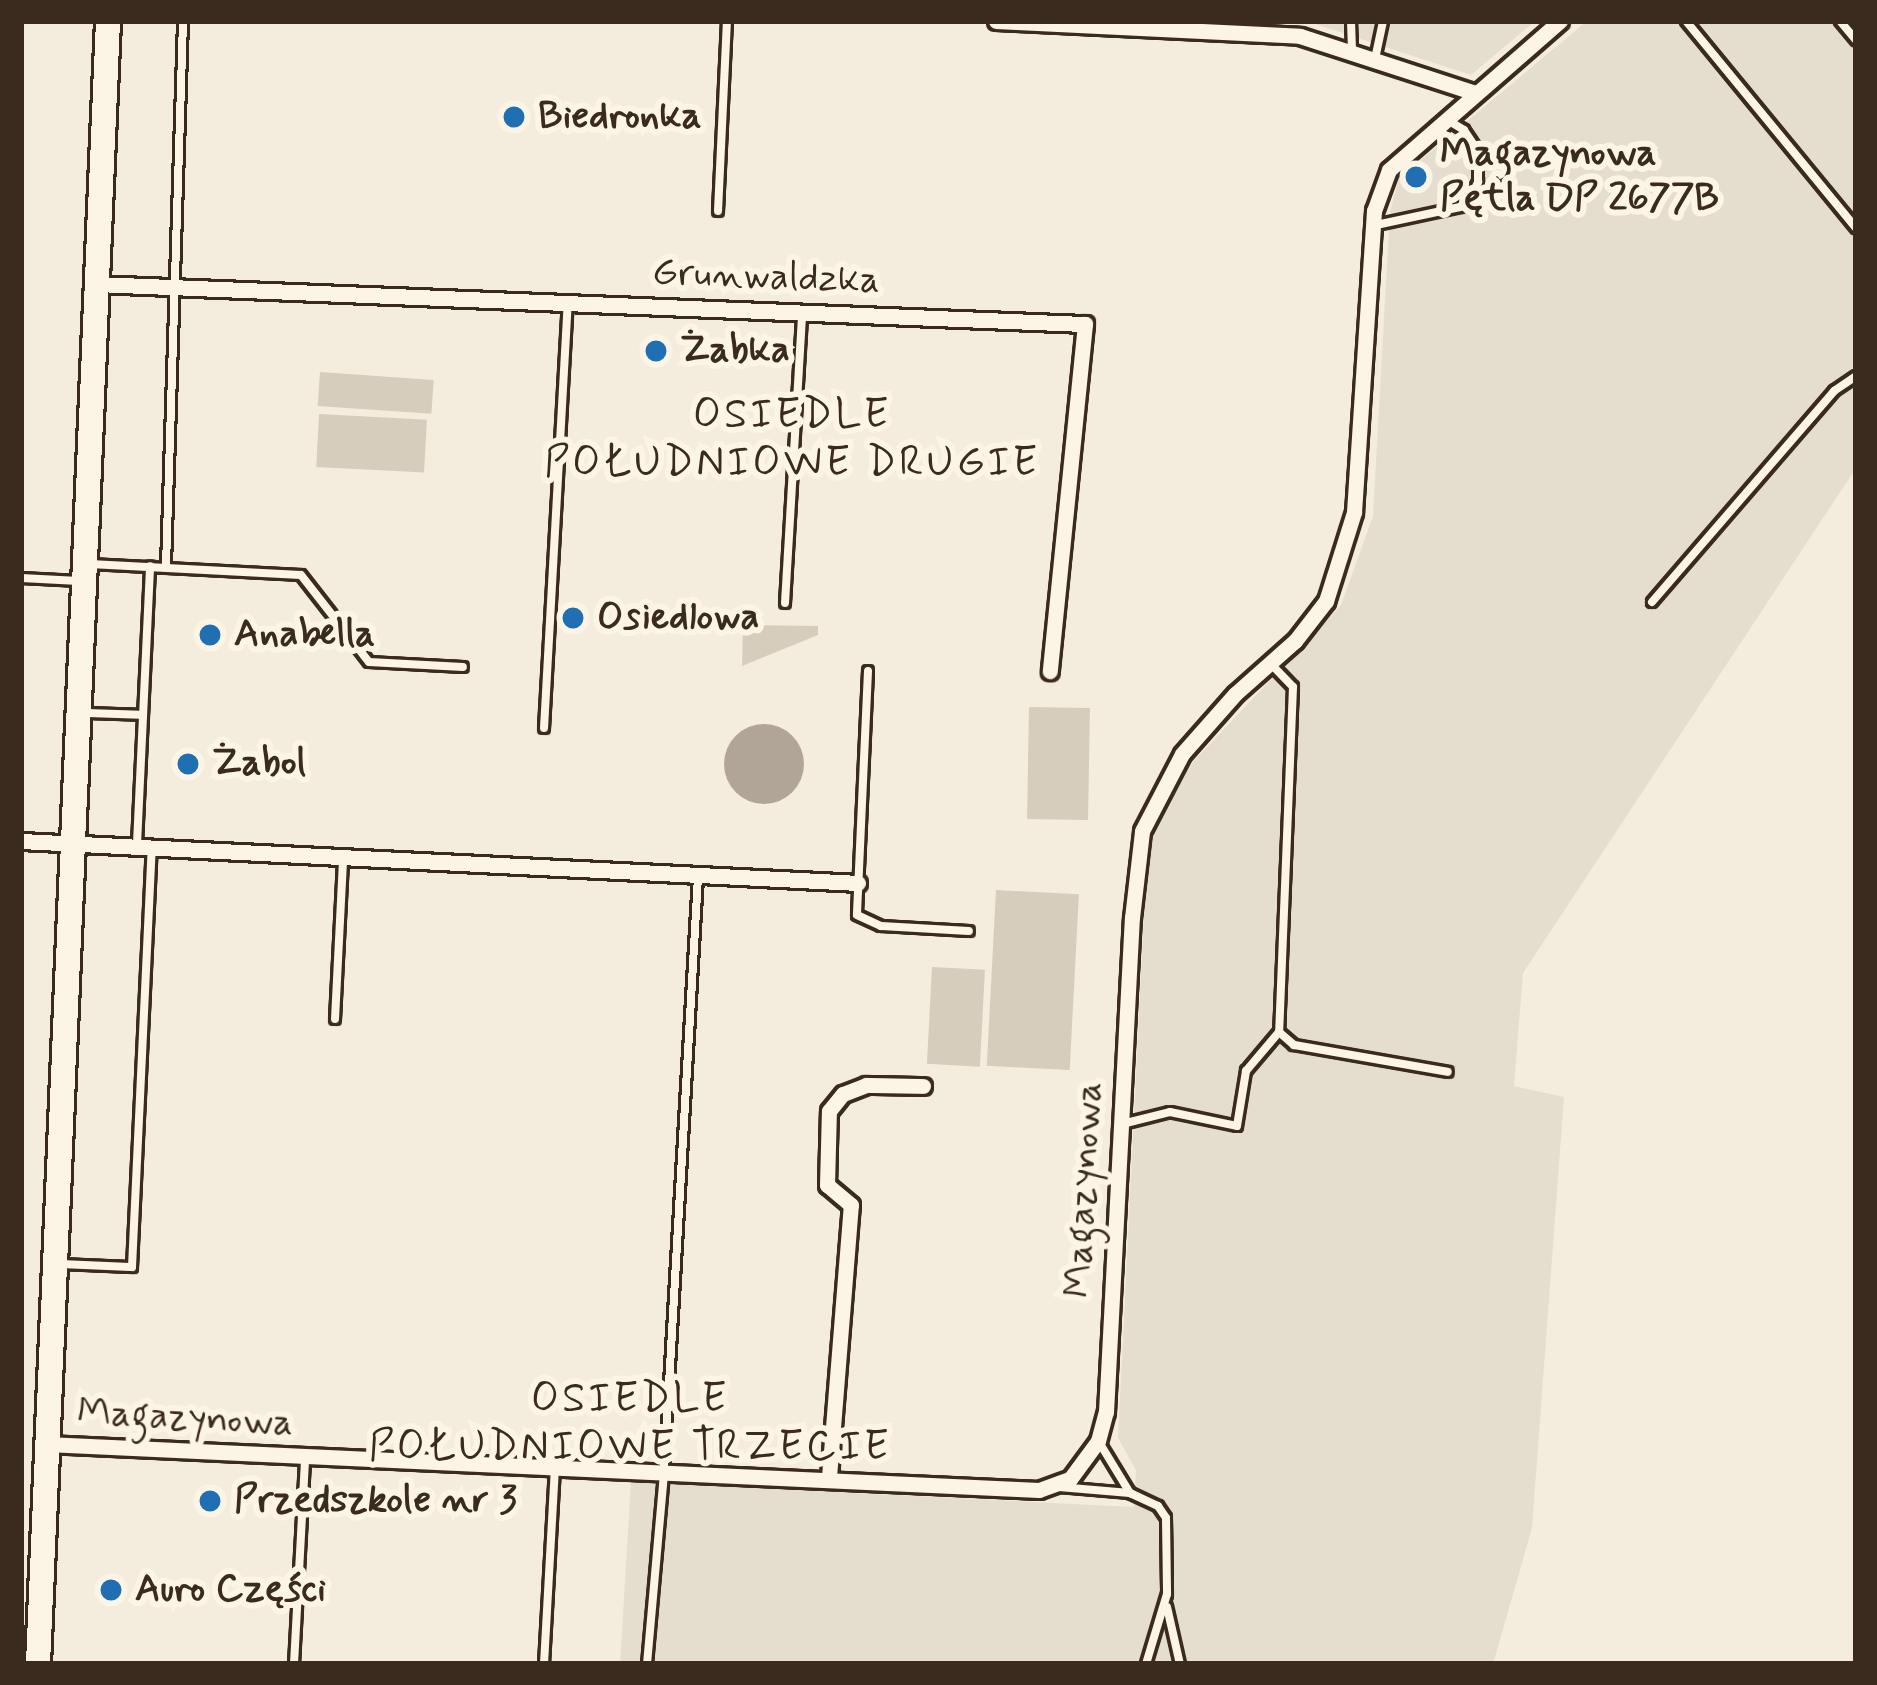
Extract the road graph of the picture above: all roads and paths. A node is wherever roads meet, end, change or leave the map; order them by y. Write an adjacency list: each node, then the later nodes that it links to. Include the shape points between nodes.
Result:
1 (108, 21): 18 (main road)
2 (183, 21): 19 (lane)
3 (728, 21): 15 (lane)
4 (996, 21): 11 (street, via 1300,36)
5 (1351, 21): 11 (lane)
6 (1383, 21): 12 (lane)
7 (1560, 21): 13 (street, Magazynowa)
8 (1686, 21): 17 (lane)
9 (1840, 21): 10 (lane)
10 (1856, 40)
11 (1352, 53): 12 (street)
12 (1375, 60): 13 (street)
13 (1474, 93): 14 (street, Magazynowa)
14 (1444, 118): 16 (street, Magazynowa, via 1389,170); 16 (lane, via 1478,151 1471,196 1460,207)
15 (718, 211)
16 (1373, 226): 29 (street, Magazynowa, via 1354,512 1326,601)
17 (1856, 229)
18 (96, 284): 19 (street, Grunwaldzka); 25 (main road)
19 (175, 287): 20 (street, Grunwaldzka); 24 (lane)
20 (568, 303): 21 (street, Grunwaldzka); 35 (lane)
21 (802, 313): 28 (lane); 32 (street, Grunwaldzka, via 1085,324)
22 (1856, 376): 27 (lane, via 1834,391)
23 (150, 566): 24 (lane); 25 (lane); 34 (lane)
24 (166, 566): 30 (lane, via 301,575 368,662)
25 (82, 573): 26 (lane); 33 (main road)
26 (21, 578)
27 (1652, 602)
28 (785, 603)
29 (1270, 663): 44 (lane, via 1293,687); 47 (street, Magazynowa, via 1182,754 1142,831)
30 (463, 667)
31 (868, 671): 41 (lane)
32 (1050, 671)
33 (75, 712): 34 (lane); 37 (main road)
34 (142, 715): 38 (lane)
35 (544, 728)
36 (21, 842): 37 (street)
37 (69, 842): 38 (street); 48 (main road)
38 (144, 844): 39 (street); 48 (lane, via 132,1267)
39 (343, 854): 40 (street); 43 (lane)
40 (698, 874): 41 (street); 53 (lane)
41 (857, 883): 42 (lane, via 857,915 869,924)
42 (969, 931)
43 (335, 1019)
44 (1279, 1032): 45 (lane, via 1294,1045); 47 (lane, via 1246,1071 1237,1126 1170,1112)
45 (1448, 1072)
46 (923, 1086): 54 (street, via 866,1084 829,1111 826,1185 851,1205)
47 (1121, 1125): 49 (street, Magazynowa)
48 (55, 1264): 50 (main road)
49 (1098, 1441): 55 (street, via 1085,1465); 56 (lane)
50 (46, 1444): 51 (street, Magazynowa); 58 (main road)
51 (305, 1459): 52 (street, Magazynowa); 59 (lane)
52 (555, 1470): 53 (street, Magazynowa); 60 (lane)
53 (664, 1472): 54 (street, Magazynowa); 61 (lane)
54 (830, 1477): 55 (street, Magazynowa)
55 (1052, 1486): 56 (lane)
56 (1130, 1493): 57 (lane, via 1166,1518)
57 (1166, 1600): 62 (lane); 63 (lane)
58 (38, 1664)
59 (294, 1664)
60 (544, 1664)
61 (646, 1664)
62 (1146, 1664)
63 (1180, 1664)

